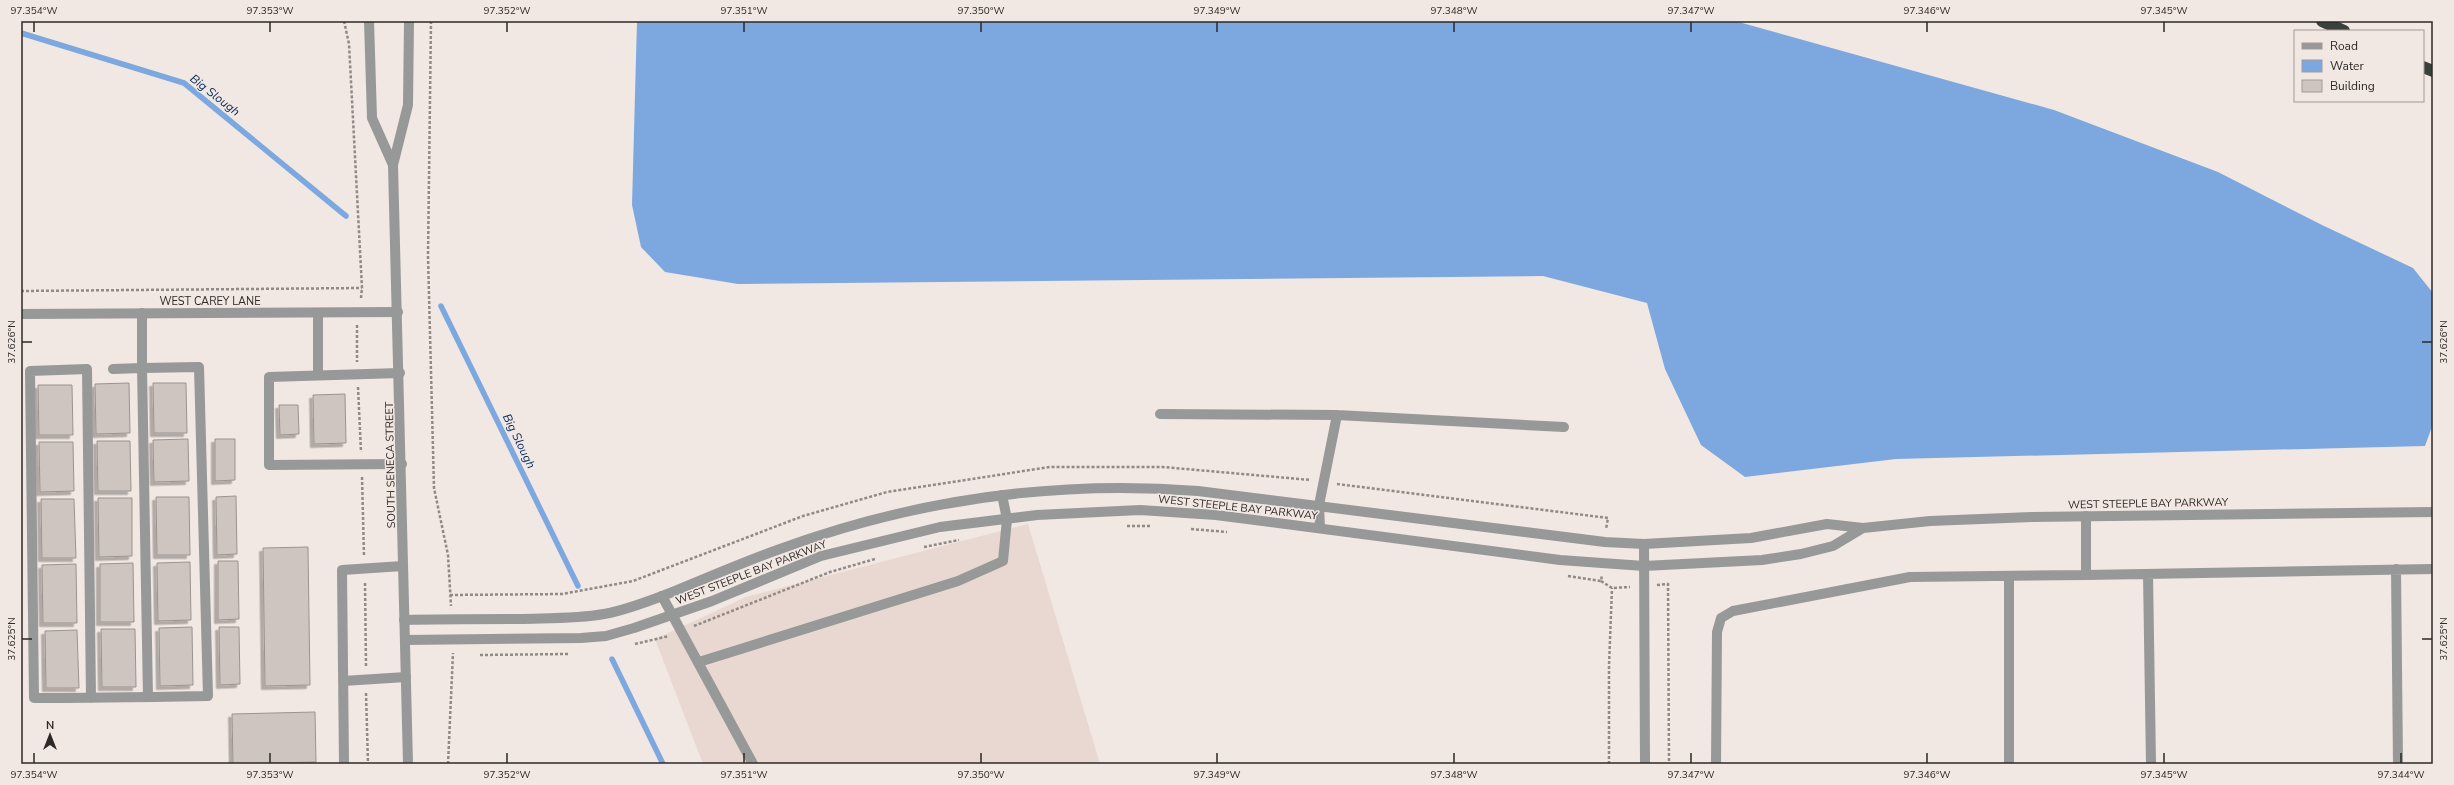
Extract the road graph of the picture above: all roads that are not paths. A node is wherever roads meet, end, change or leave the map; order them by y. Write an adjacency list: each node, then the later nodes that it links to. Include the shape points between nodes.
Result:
1 (369, 21): 5 (street, SOUTH SENECA STREET, via 372,118)
2 (409, 21): 5 (street, SOUTH SENECA STREET, via 408,105)
3 (2322, 21): 4 (highway)
4 (2342, 30)
5 (394, 165): 6 (street, SOUTH SENECA STREET)
6 (398, 312): 7 (street, WEST CAREY LANE); 12 (street, SOUTH SENECA STREET)
7 (318, 313): 9 (street, WEST CAREY LANE); 13 (street)
8 (21, 314): 9 (street, WEST CAREY LANE)
9 (142, 314): 11 (street)
10 (114, 368): 11 (street)
11 (142, 368): 40 (street); 40 (street, via 199,367 208,696)
12 (400, 373): 13 (street); 17 (street, SOUTH SENECA STREET)
13 (318, 375): 17 (street, via 268,377 269,465)
14 (1160, 414): 15 (street)
15 (1337, 415): 16 (street); 19 (street)
16 (1564, 428)
17 (402, 464): 26 (street, SOUTH SENECA STREET)
18 (1002, 495): 19 (street, WEST STEEPLE BAY PARKWAY, via 1098,487 1146,487); 22 (street); 33 (street, WEST STEEPLE BAY PARKWAY, via 866,521 780,549)
19 (1319, 505): 23 (street); 25 (street, WEST STEEPLE BAY PARKWAY, via 1605,542)
20 (2433, 512): 21 (street, WEST STEEPLE BAY PARKWAY)
21 (2086, 516): 24 (street, WEST STEEPLE BAY PARKWAY, via 1930,521); 31 (street)
22 (1007, 518): 23 (street, WEST STEEPLE BAY PARKWAY, via 1140,510 1216,515); 34 (street, WEST STEEPLE BAY PARKWAY, via 940,527 821,556); 37 (street, via 1003,561 958,581)
23 (1320, 528): 27 (street, WEST STEEPLE BAY PARKWAY, via 1560,560)
24 (1863, 528): 25 (street, WEST STEEPLE BAY PARKWAY, via 1827,524 1751,538); 27 (street, WEST STEEPLE BAY PARKWAY, via 1833,546 1800,554 1755,560)
25 (1644, 544): 27 (street)
26 (403, 566): 35 (street, SOUTH SENECA STREET); 39 (street, via 342,570)
27 (1644, 566): 45 (street)
28 (2396, 569): 29 (street); 30 (street); 49 (street)
29 (2433, 569)
30 (2148, 574): 31 (street); 48 (street)
31 (2086, 575): 32 (street)
32 (2009, 576): 46 (street, via 1910,578 1733,611 1722,618 1717,632); 47 (street)
33 (662, 596): 34 (street); 35 (street, WEST STEEPLE BAY PARKWAY, via 605,614 579,618)
34 (674, 614): 36 (street, WEST STEEPLE BAY PARKWAY, via 606,636); 37 (street)
35 (404, 620): 36 (street, SOUTH SENECA STREET)
36 (405, 640): 38 (street, SOUTH SENECA STREET)
37 (699, 662): 44 (street)
38 (406, 677): 39 (street); 43 (street, SOUTH SENECA STREET)
39 (343, 681): 42 (street)
40 (148, 697): 41 (street)
41 (91, 698): 41 (street, via 34,698 30,371 87,369)
42 (344, 764)
43 (408, 764)
44 (753, 764)
45 (1645, 764)
46 (1716, 764)
47 (2009, 764)
48 (2151, 764)
49 (2398, 764)

